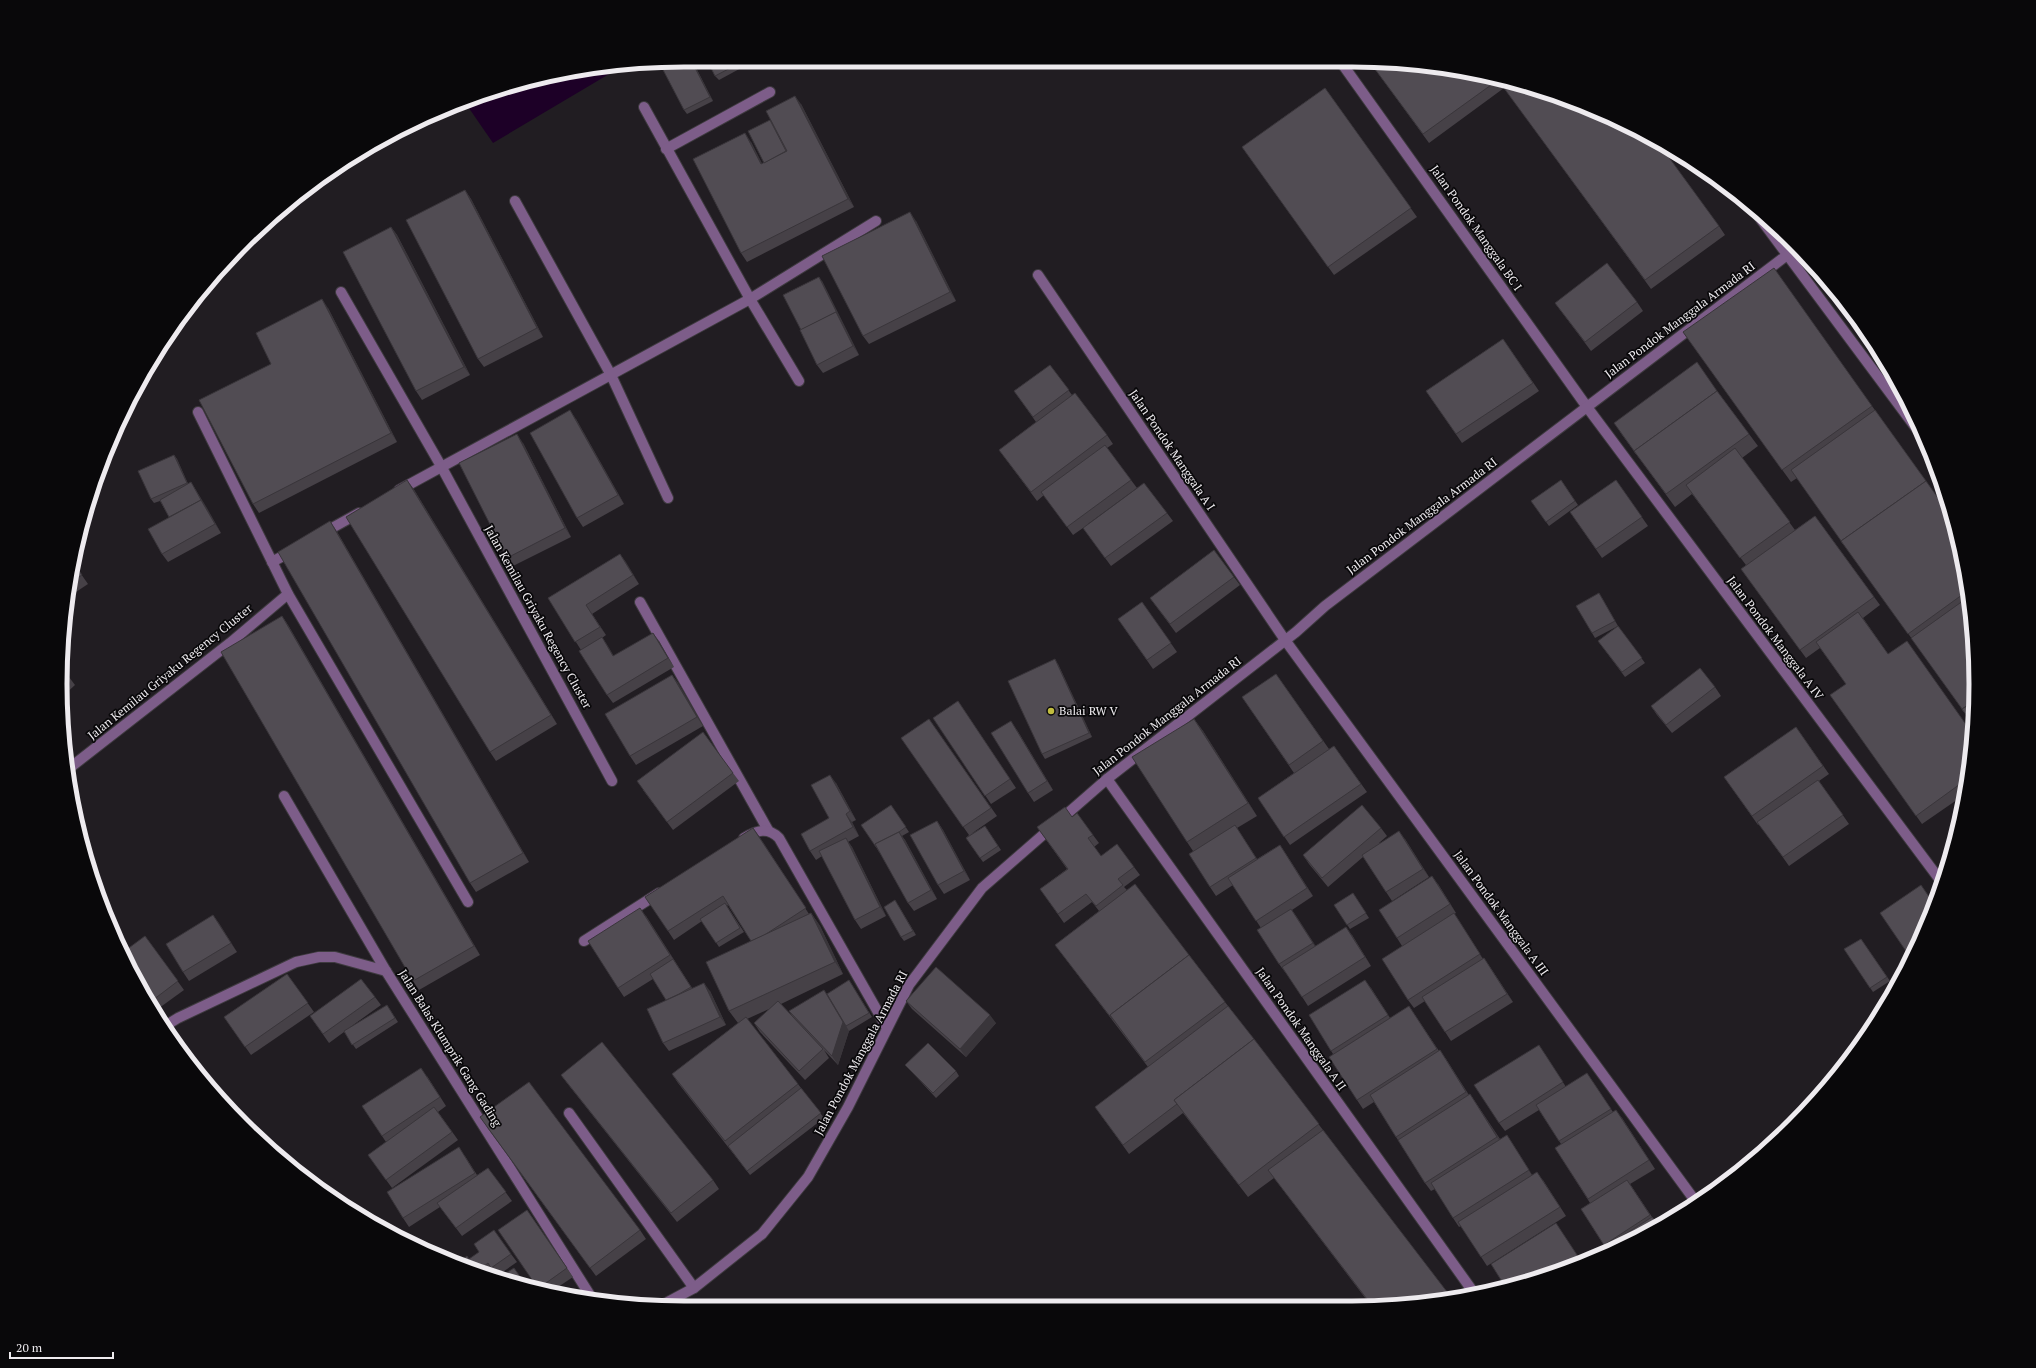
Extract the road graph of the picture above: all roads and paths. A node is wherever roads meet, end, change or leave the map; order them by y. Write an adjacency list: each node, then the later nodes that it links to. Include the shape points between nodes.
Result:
1 (1344, 67): 13 (street, Jalan Pondok Manggala BC I)
2 (770, 92): 4 (street)
3 (644, 107): 4 (street)
4 (666, 149): 10 (street)
5 (515, 202): 11 (street)
6 (876, 220): 10 (street)
7 (1791, 251): 13 (street, Jalan Pondok Manggala Armada RI); 15 (street)
8 (1038, 276): 25 (street, Jalan Pondok Manggala A I)
9 (341, 292): 16 (street, Jalan Kemilau Griyaku Regency Cluster)
10 (750, 299): 11 (street); 12 (street)
11 (611, 375): 16 (street); 18 (street)
12 (799, 381)
13 (1587, 407): 25 (street, Jalan Pondok Manggala Armada RI, via 1325,606); 32 (street, Jalan Pondok Manggala A IV)
14 (198, 412): 22 (street)
15 (1906, 414)
16 (441, 466): 17 (street); 28 (street, Jalan Kemilau Griyaku Regency Cluster)
17 (387, 497)
18 (668, 498)
19 (367, 508): 20 (street)
20 (313, 539)
21 (299, 547): 22 (street)
22 (272, 562): 23 (street)
23 (288, 594): 26 (street, Jalan Kemilau Griyaku Regency Cluster); 34 (street)
24 (640, 602): 30 (street)
25 (1285, 640): 27 (street, Jalan Pondok Manggala Armada RI); 40 (street, Jalan Pondok Manggala A III)
26 (72, 766)
27 (1107, 779): 38 (street, Jalan Pondok Manggala Armada RI, via 982,888 909,985); 42 (street, Jalan Pondok Manggala A II)
28 (612, 781)
29 (284, 796): 36 (street)
30 (768, 830): 31 (street, via 753,832); 38 (street, via 779,838)
31 (734, 844)
32 (1938, 877)
33 (669, 886): 35 (street)
34 (468, 902)
35 (584, 941)
36 (386, 971): 37 (street, Jalan Balas Klumprik Gang Gading, via 335,957 320,956 302,961); 43 (street, Jalan Balas Klumprik Gang Gading)
37 (169, 1024)
38 (887, 1028): 41 (street, Jalan Pondok Manggala Armada RI, via 848,1107 808,1177 762,1234)
39 (569, 1112): 41 (street)
40 (1693, 1198)
41 (694, 1288): 44 (street, Jalan Pondok Manggala Armada RI)
42 (1471, 1289)
43 (589, 1293)
44 (670, 1301)

